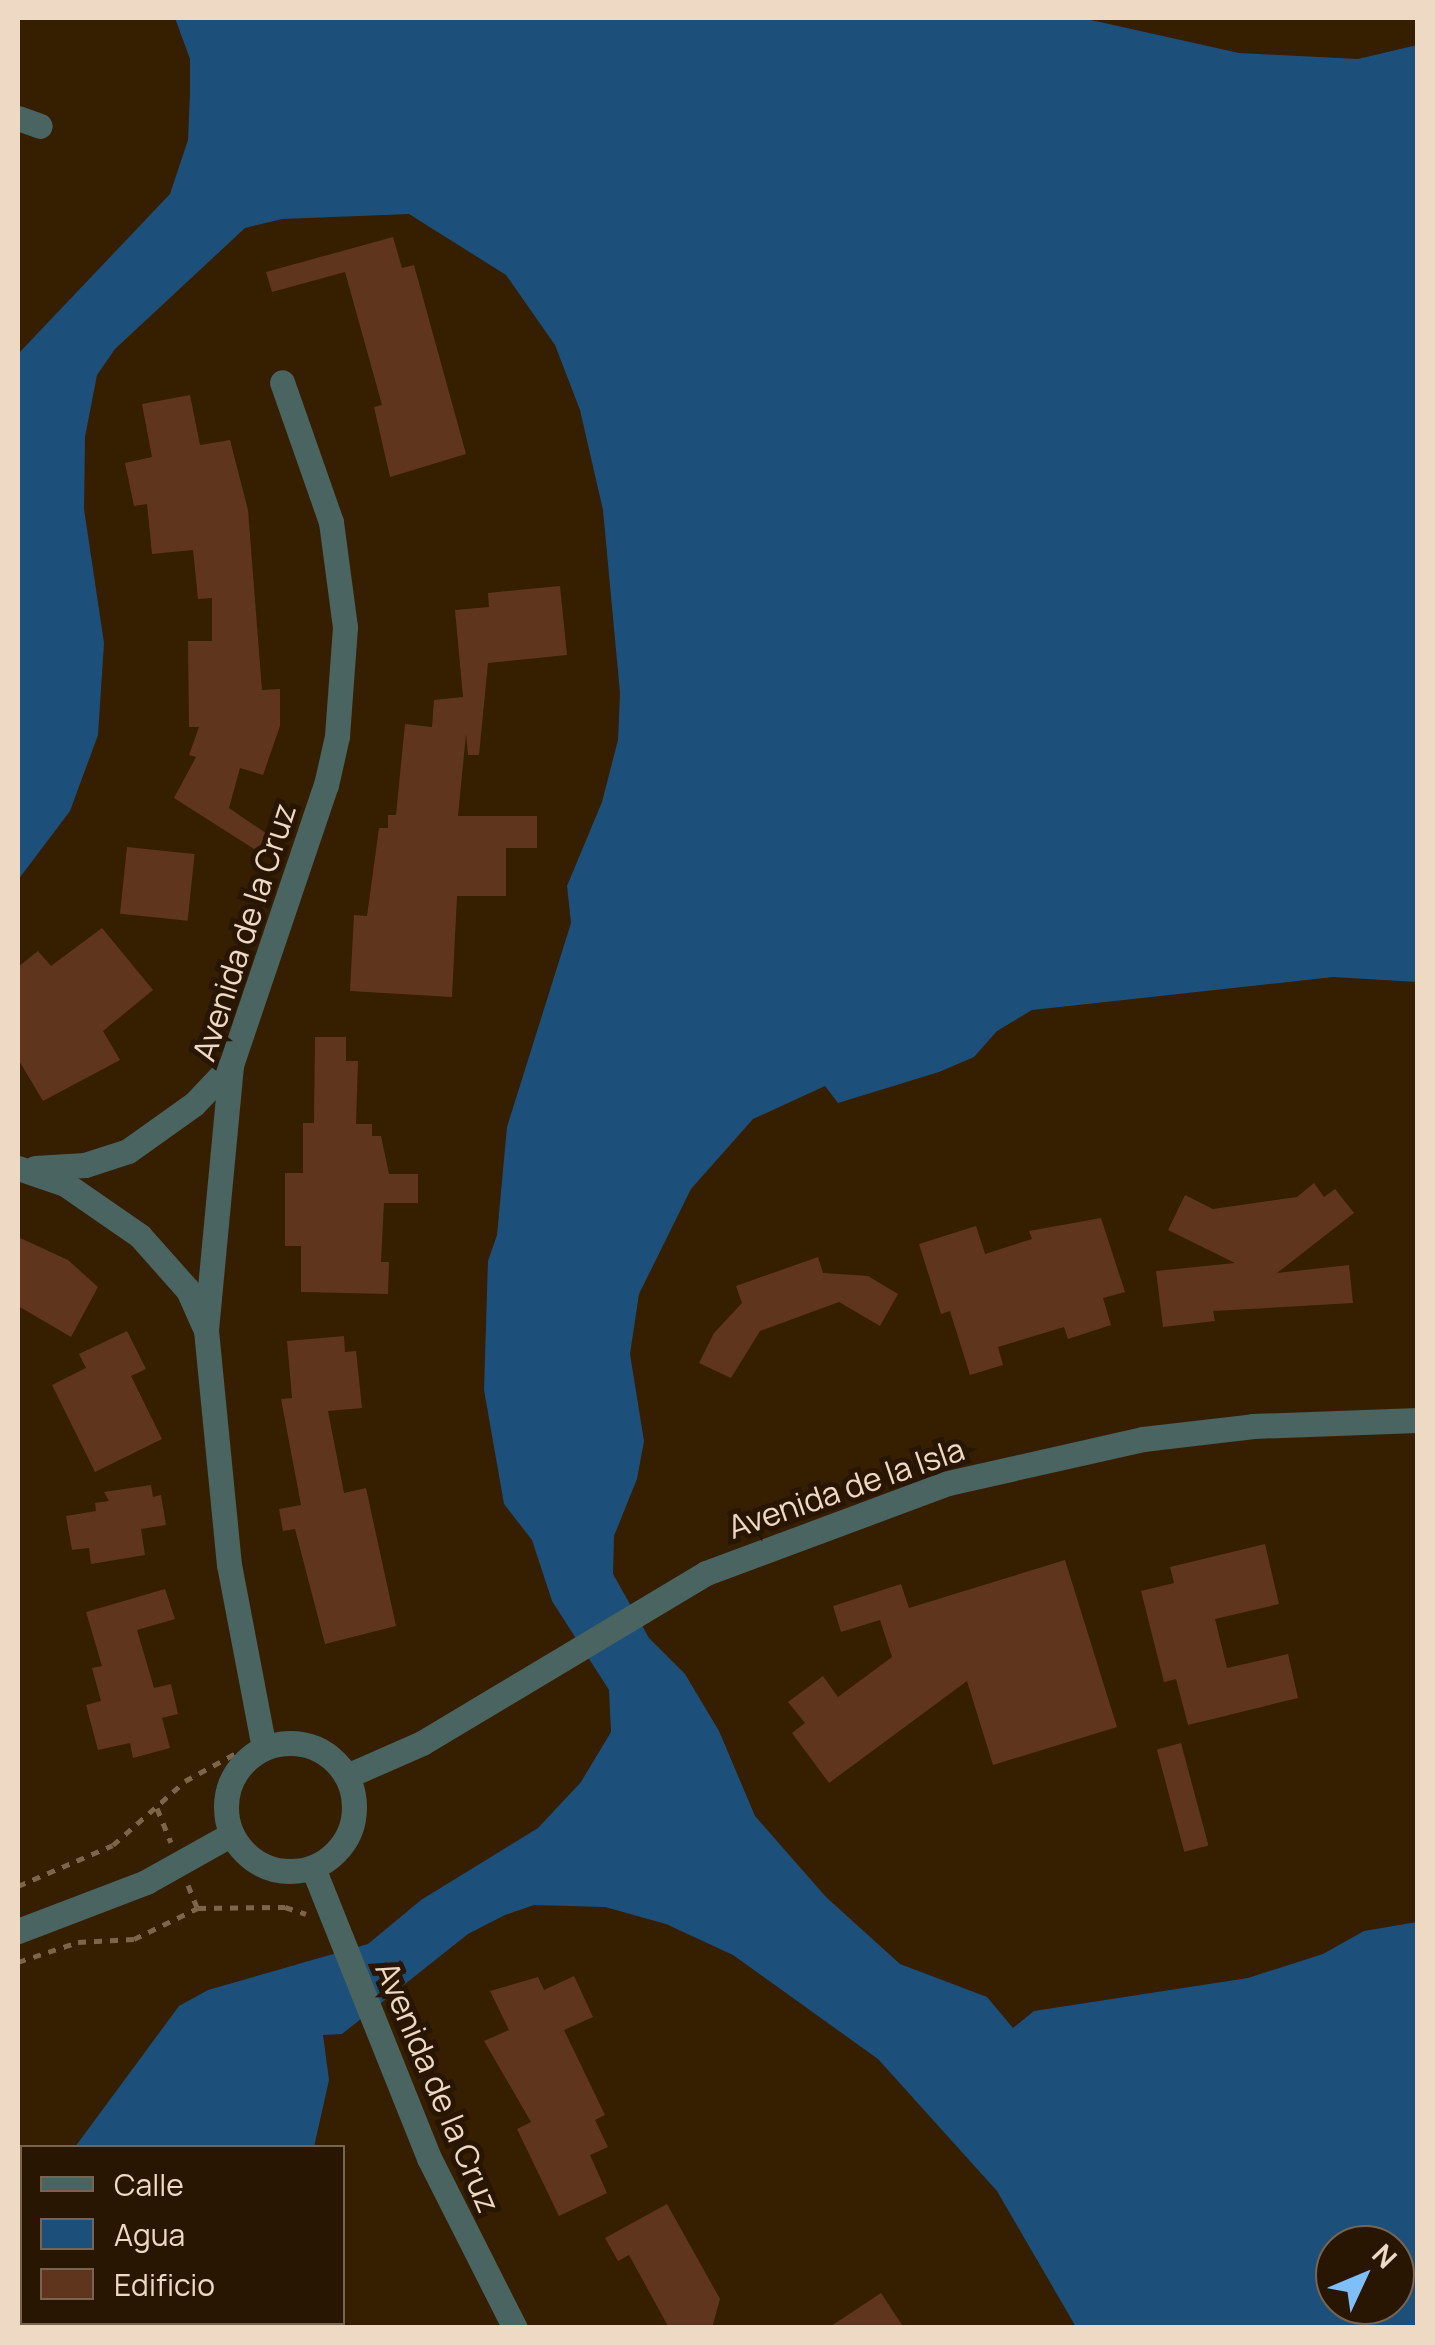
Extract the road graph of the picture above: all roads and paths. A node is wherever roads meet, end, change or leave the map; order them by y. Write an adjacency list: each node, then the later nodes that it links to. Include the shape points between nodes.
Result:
1 (282, 382): 2 (street, Avenida de la Cruz, via 330,522 343,611 343,684 326,785)
2 (231, 1065): 3 (street, via 194,1104 128,1151 86,1164); 4 (street, Avenida de la Cruz)
3 (22, 1169): 4 (street, via 65,1184 140,1236 188,1290)
4 (206, 1330): 6 (street, Avenida de la Cruz, via 229,1565)
5 (1418, 1420): 7 (street, Avenida de la Isla, via 1253,1426 1049,1456 841,1519 652,1600 422,1743)
6 (263, 1742): 7 (street, via 320,1750); 8 (street, via 230,1784); 10 (path, via 186,1781 113,1845)
7 (347, 1776): 9 (street, via 354,1794 351,1830 330,1859)
8 (232, 1834): 9 (street, via 242,1850 275,1870); 11 (street, via 146,1882)
9 (313, 1868): 12 (street, Avenida de la Cruz)
10 (18, 1886)
11 (18, 1931)
12 (337, 1931): 13 (path, via 285,1908 198,1908 134,1939 78,1942); 14 (street, Avenida de la Cruz, via 429,2158)
13 (18, 1962)
14 (515, 2328)

